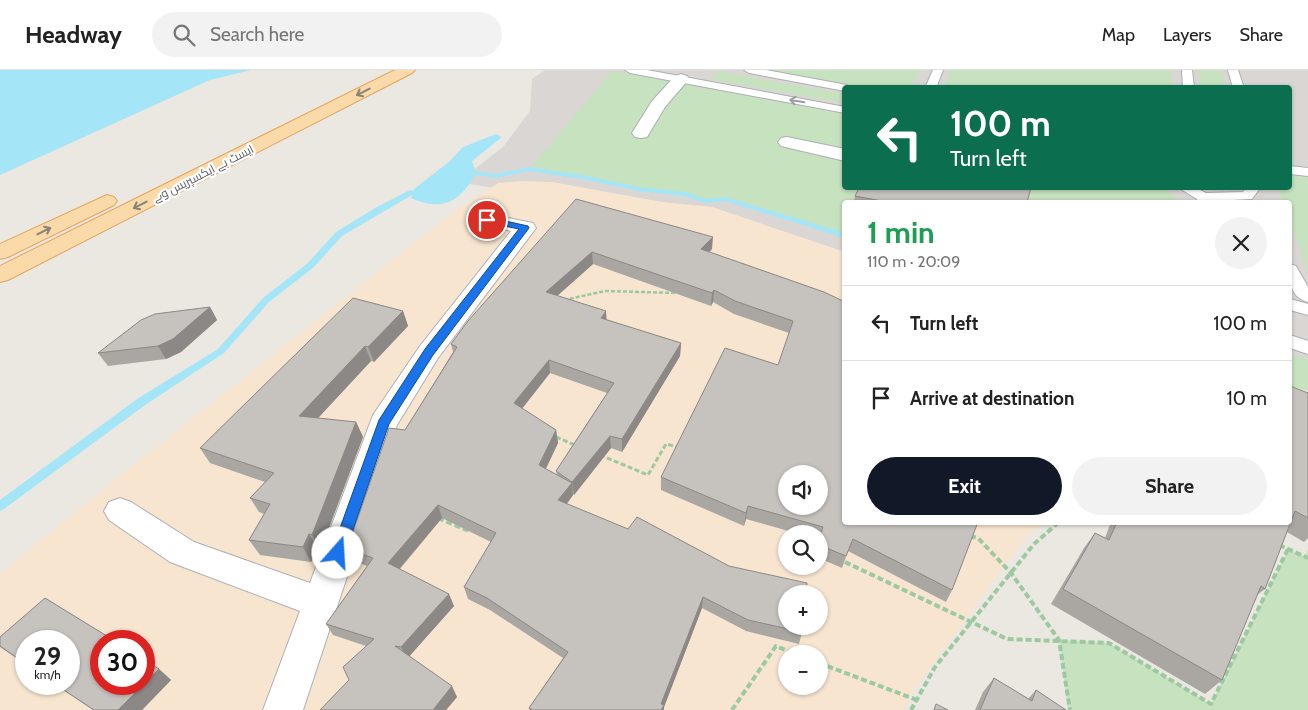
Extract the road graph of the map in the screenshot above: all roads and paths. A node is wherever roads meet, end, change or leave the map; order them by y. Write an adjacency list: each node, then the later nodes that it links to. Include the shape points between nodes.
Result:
1 (376, 70): 19 (main road, ایسٹ بے ایکسپریس وے)
2 (407, 70): 28 (main road, ایسٹ بے ایکسپریس وے, one-way to 28)
3 (630, 70): 8 (lane)
4 (749, 70): 12 (lane)
5 (938, 70): 9 (lane)
6 (1187, 70): 10 (lane)
7 (1233, 70): 11 (lane)
8 (685, 75): 13 (lane, one-way to 8); 14 (street, via 658,105)
9 (931, 85)
10 (1189, 85)
11 (1238, 85)
12 (842, 87)
13 (842, 109)
14 (641, 133)
15 (787, 142): 16 (street)
16 (842, 154)
17 (1292, 170): 18 (lane)
18 (1308, 172)
19 (143, 183)
20 (1189, 190): 24 (lane)
21 (1240, 190): 23 (lane)
22 (126, 192): 26 (main road, one-way to 22)
23 (1252, 195): 24 (lane)
24 (1204, 200)
25 (487, 220): 50 (street, via 525,228 429,352 383,423)
26 (0, 252)
27 (1292, 273): 30 (lane)
28 (0, 275)
29 (685, 293): 31 (path, via 605,291)
30 (1308, 296)
31 (561, 300)
32 (1292, 305): 33 (lane)
33 (1308, 310)
34 (1292, 342): 35 (lane)
35 (1308, 348)
36 (553, 436): 37 (path)
37 (579, 447)
38 (684, 449): 39 (path, via 666,444 648,475)
39 (596, 454)
40 (120, 511): 50 (street, via 182,552)
41 (433, 516): 42 (path, via 469,531)
42 (474, 524)
43 (1056, 525): 49 (path, via 1034,544)
44 (961, 532): 49 (path, via 978,538)
45 (1272, 541): 46 (path)
46 (1288, 549): 47 (path); 52 (path, via 1211,704 1109,643)
47 (1308, 558)
48 (845, 562): 51 (path)
49 (1010, 573): 51 (path); 52 (path)
50 (321, 603): 56 (street)
51 (970, 623): 52 (path, via 1007,639); 55 (path, via 935,667)
52 (1059, 640): 59 (path)
53 (778, 647): 57 (path)
54 (828, 666): 55 (path)
55 (916, 700): 58 (path)
56 (283, 710)
57 (732, 710)
58 (911, 710)
59 (1070, 710)

